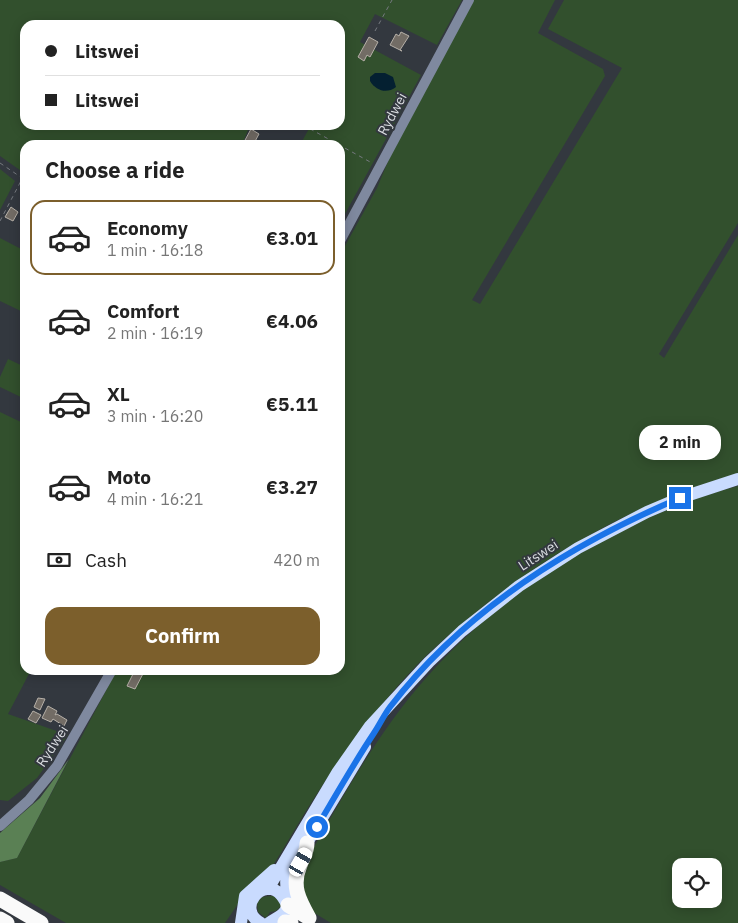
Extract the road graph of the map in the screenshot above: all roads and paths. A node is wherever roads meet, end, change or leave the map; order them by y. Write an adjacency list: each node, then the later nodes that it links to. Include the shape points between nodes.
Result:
1 (392, 0): 3 (path)
2 (468, 0): 8 (street, Rydwei)
3 (375, 31)
4 (312, 130): 5 (path)
5 (330, 140)
6 (345, 149): 8 (path)
7 (0, 163): 9 (path)
8 (379, 168): 12 (street, Rydwei)
9 (20, 178)
10 (20, 183): 11 (path)
11 (0, 221)
12 (345, 232)
13 (738, 479): 15 (main road, Litswei, via 647,512 548,566 462,631 429,662)
14 (109, 675): 16 (street, Rydwei, via 57,766 29,800)
15 (389, 708): 17 (main road, Litswei); 18 (main road, Litswei, via 370,726 337,773)
16 (2, 821)
17 (307, 843): 21 (main road, Litswei, via 287,876); 24 (highway, via 295,885 298,898)
18 (289, 854): 19 (main road, Litswei); 27 (main road, via 245,896)
19 (268, 889): 21 (main road, via 280,894); 23 (main road, via 252,897 250,904)
20 (0, 899): 26 (highway)
21 (288, 905): 24 (highway); 28 (main road)
22 (0, 919): 25 (highway)
23 (254, 921)
24 (313, 921)
25 (7, 923)
26 (41, 923)
27 (241, 923)
28 (269, 923)

